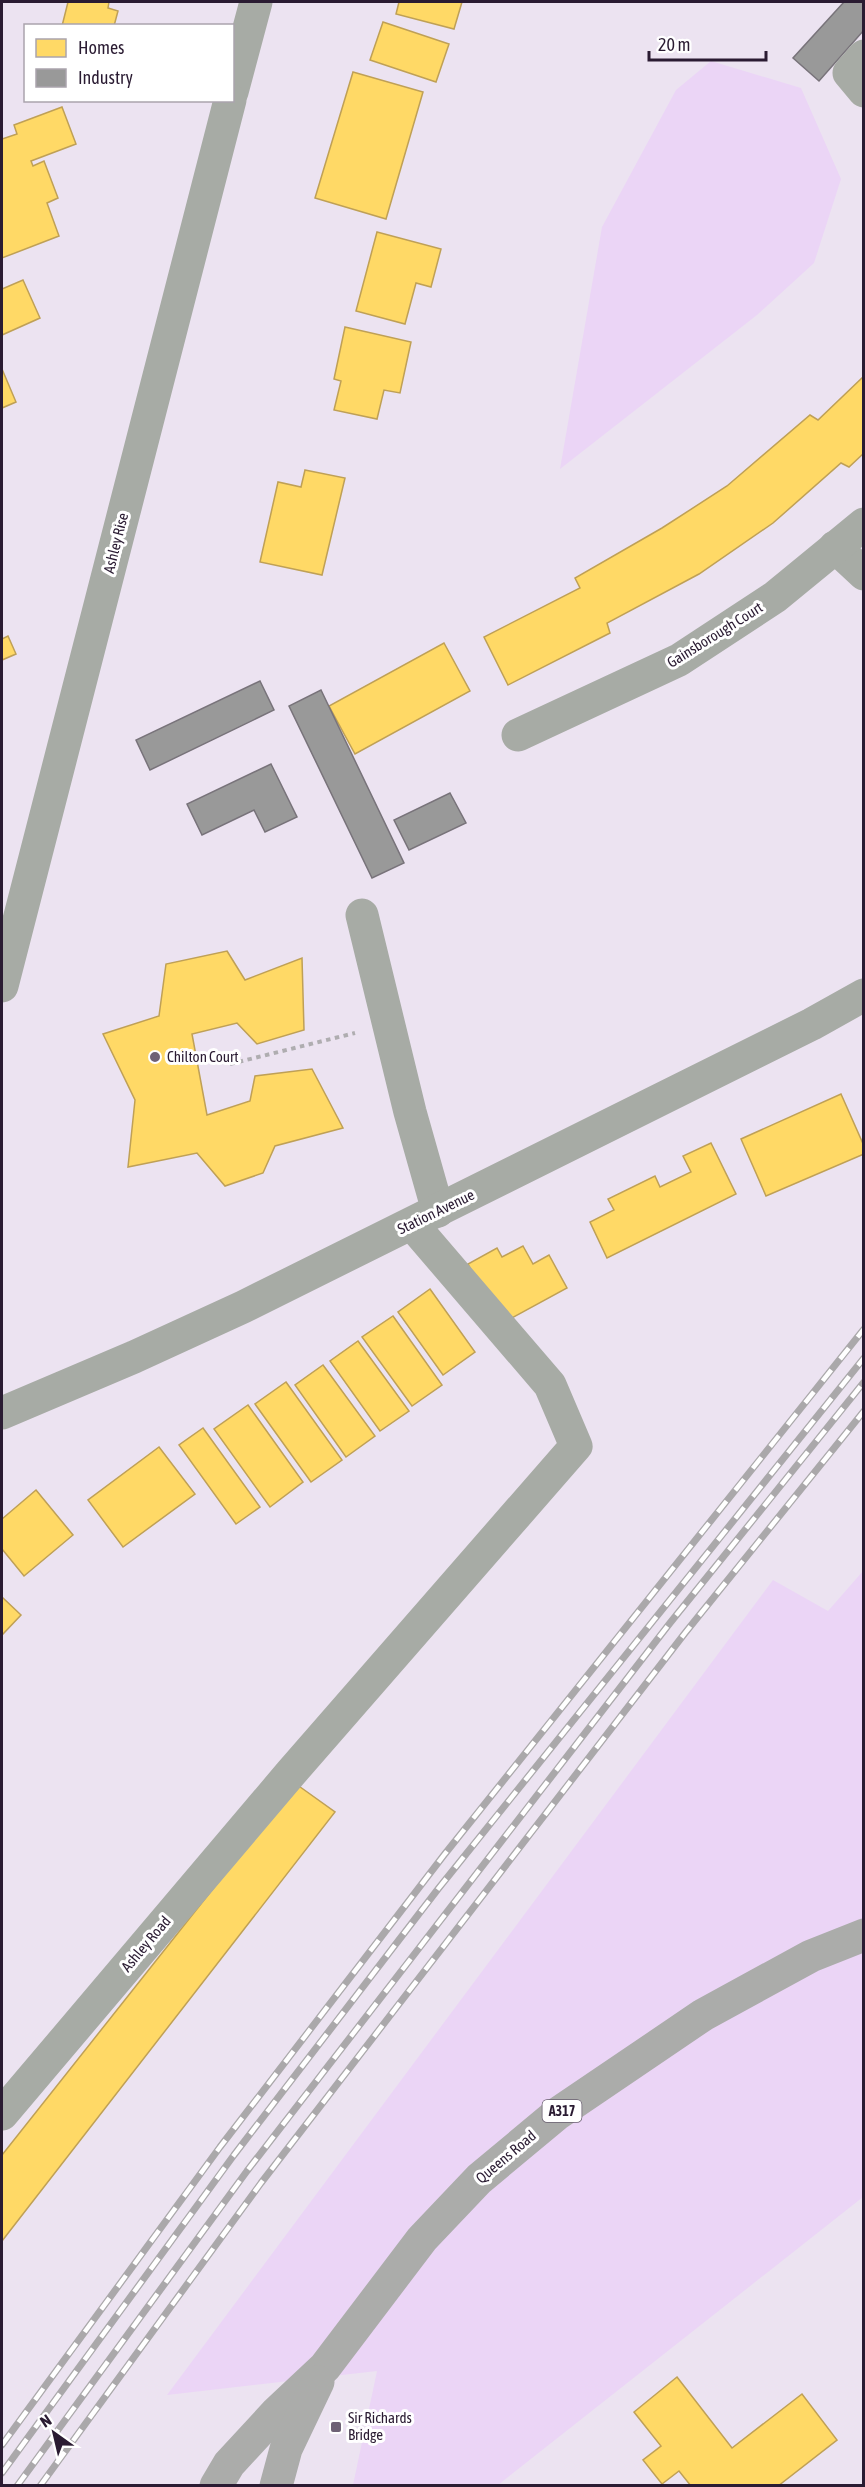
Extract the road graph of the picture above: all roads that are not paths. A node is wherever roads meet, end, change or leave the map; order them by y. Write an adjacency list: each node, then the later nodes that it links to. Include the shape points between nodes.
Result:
1 (256, 2): 3 (street)
2 (864, 56): 4 (street, via 849,73)
3 (234, 84)
4 (864, 91)
5 (229, 102): 11 (street, Ashley Rise)
6 (864, 524): 7 (street, Gainsborough Court)
7 (835, 547): 8 (street); 9 (street, Gainsborough Court, via 775,597 679,660)
8 (864, 574)
9 (518, 735)
10 (362, 915): 13 (street)
11 (2, 986)
12 (864, 994): 13 (street, Station Avenue, via 812,1024)
13 (425, 1217): 14 (street, Station Avenue, via 243,1307); 16 (street, Ashley Road, via 550,1384 576,1446 290,1774)
14 (2, 1413)
15 (864, 1935): 17 (main road, Queens Road / A317, via 811,1956 703,2015 557,2114 479,2179 422,2239)
16 (2, 2114)
17 (325, 2367): 18 (main road, Queens Road / A317, via 229,2464); 19 (main road, Queens Road / A317, via 286,2449)
18 (216, 2486)
19 (276, 2486)

